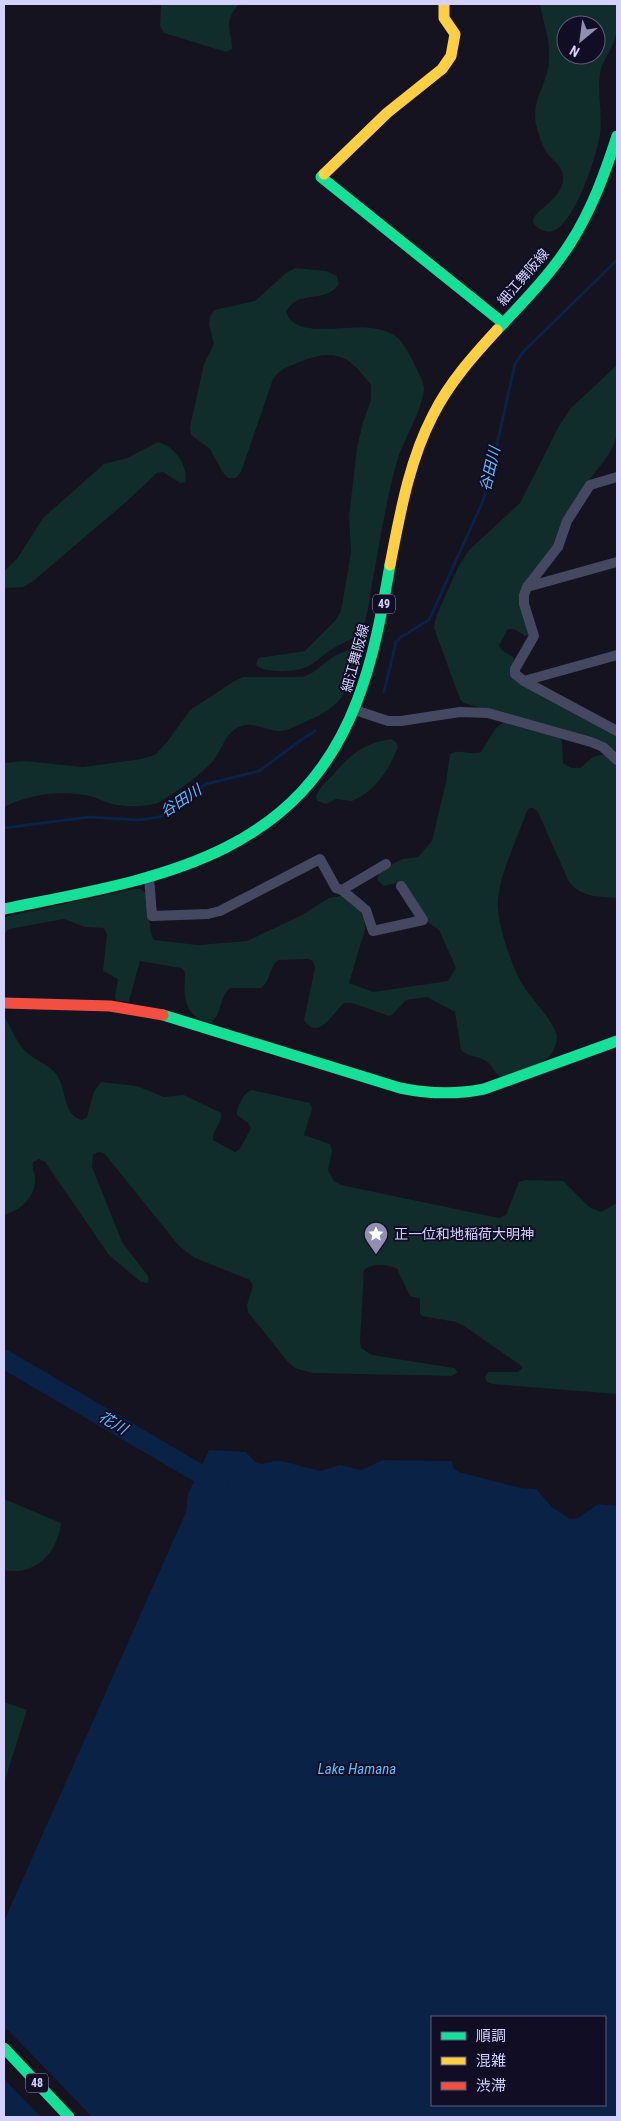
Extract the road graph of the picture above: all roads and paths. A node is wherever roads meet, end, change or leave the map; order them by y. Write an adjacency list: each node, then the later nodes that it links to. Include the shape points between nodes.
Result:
1 (444, 4): 3 (main road, via 444,18 455,34 454,48 447,63 387,113 321,177)
2 (617, 136): 3 (main road, 細江舞阪線 / 49, via 593,203 574,238)
3 (503, 323): 9 (main road, 細江舞阪線 / 49, via 450,386 419,445 405,494 376,644)
4 (617, 477): 6 (street, via 590,485 568,521 558,547)
5 (617, 562): 6 (street)
6 (527, 587): 8 (street, via 524,604 534,636 515,669 515,674)
7 (617, 655): 8 (street)
8 (524, 681): 10 (street)
9 (355, 710): 11 (street, via 388,722 460,712 488,713 591,742 603,747); 13 (main road, 細江舞阪線 / 49, via 339,743 320,770 275,817 221,852)
10 (617, 731)
11 (617, 760)
12 (386, 864): 15 (street)
13 (149, 877): 15 (street, via 152,916 214,913 320,858 336,888); 16 (main road, 細江舞阪線 / 49)
14 (401, 886): 15 (street, via 423,920 374,931 366,910)
15 (342, 890)
16 (4, 909)
17 (4, 1003): 18 (main road, via 110,1006 148,1012 400,1088 450,1095 484,1089)
18 (617, 1041)
19 (4, 2048): 20 (main road, 48)
20 (69, 2117)

